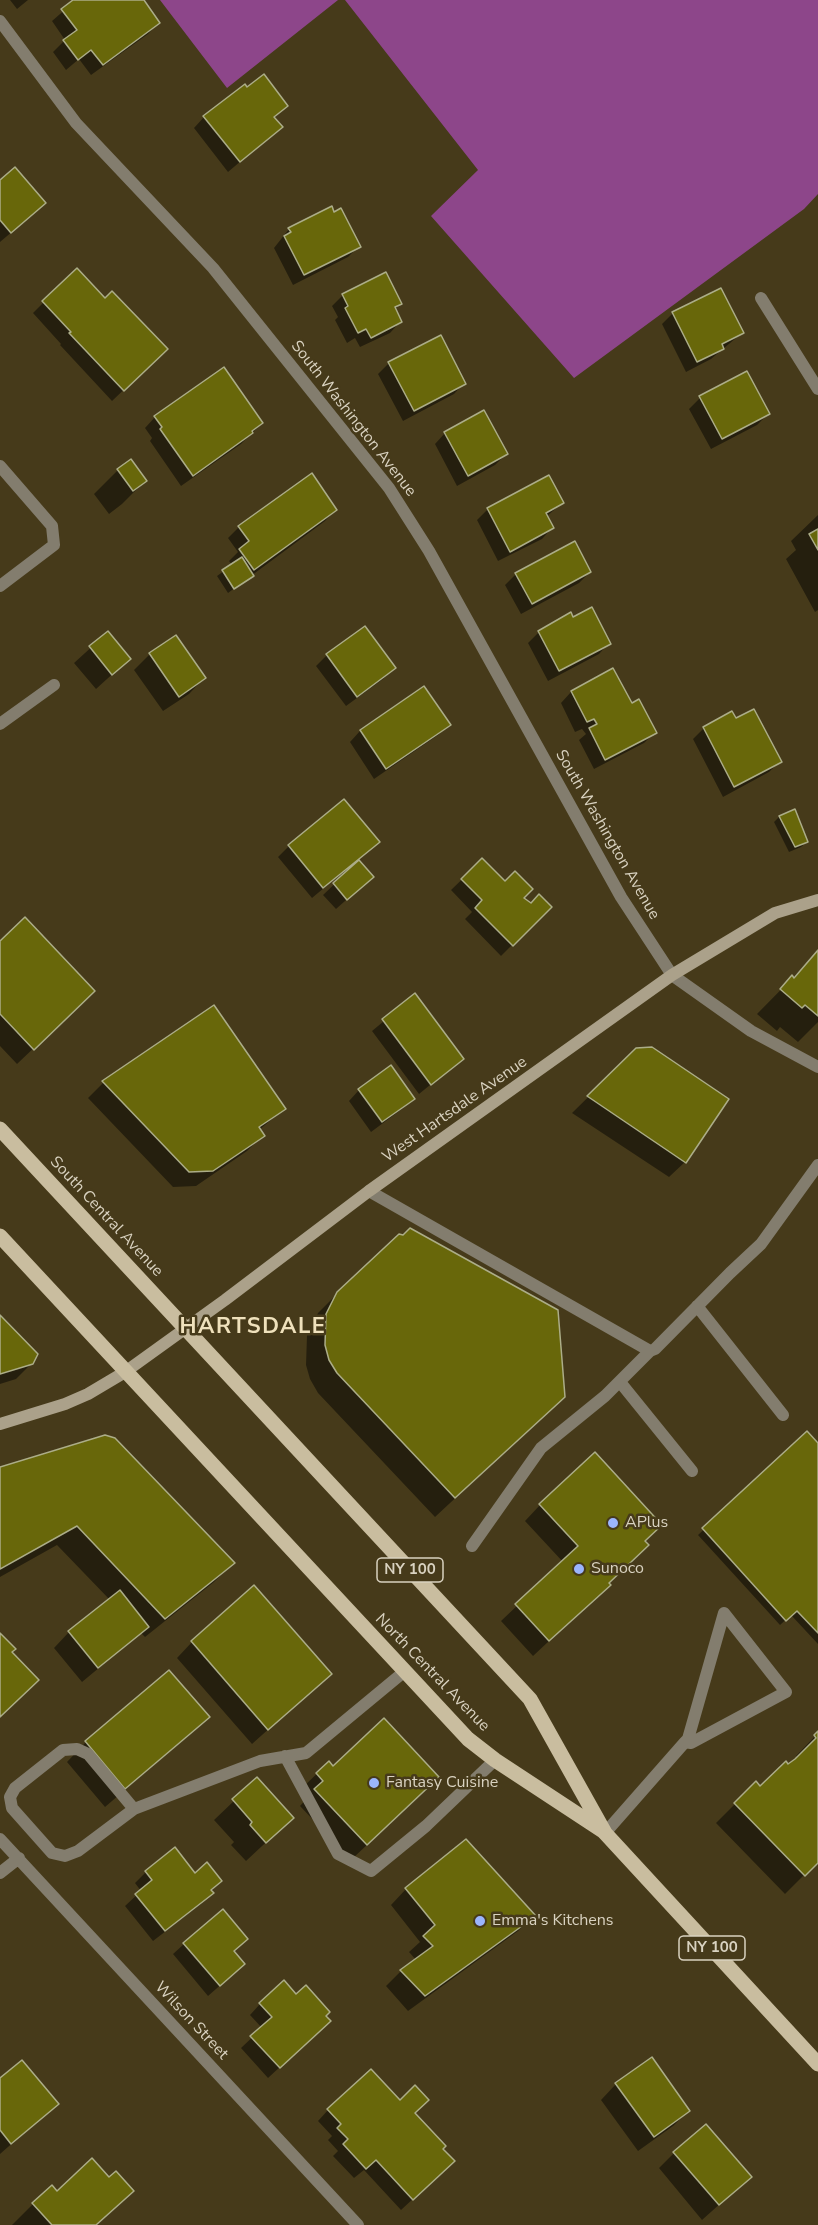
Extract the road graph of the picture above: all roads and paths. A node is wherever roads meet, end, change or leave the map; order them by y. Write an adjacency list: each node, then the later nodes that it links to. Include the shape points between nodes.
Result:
1 (0, 21): 9 (street, South Washington Avenue, via 76,123 213,268 389,488 429,551 621,897)
2 (761, 298): 3 (street)
3 (818, 389)
4 (0, 466): 5 (street, via 52,526 54,545)
5 (0, 586)
6 (54, 685): 7 (street)
7 (0, 724)
8 (818, 900): 9 (main road, West Hartsdale Avenue, via 776,913)
9 (672, 975): 10 (street, via 752,1031); 13 (main road, West Hartsdale Avenue)
10 (818, 1067)
11 (0, 1129): 16 (main road, South Central Avenue / NY 100)
12 (818, 1165): 15 (street, via 761,1244)
13 (369, 1191): 16 (main road, West Hartsdale Avenue); 17 (street)
14 (0, 1236): 18 (main road, NY 100)
15 (697, 1306): 17 (street); 20 (street)
16 (185, 1329): 18 (main road, West Hartsdale Avenue); 29 (main road, NY 100, via 530,1699)
17 (650, 1351): 19 (street)
18 (125, 1372): 21 (main road, West Hartsdale Avenue, via 65,1404); 24 (main road, North Central Avenue / NY 100)
19 (620, 1382): 22 (street); 23 (street, via 541,1448)
20 (783, 1414)
21 (0, 1424)
22 (692, 1472)
23 (472, 1546)
24 (405, 1671): 26 (street, via 306,1752); 27 (main road, North Central Avenue / NY 100, via 468,1739)
25 (685, 1742): 25 (street, via 688,1739 724,1613 786,1692 691,1743); 29 (street)
26 (285, 1756): 27 (street, via 338,1854 371,1871 426,1826); 28 (street, via 260,1761)
27 (495, 1760): 29 (main road, North Central Avenue / NY 100)
28 (134, 1809): 28 (street, via 78,1851 65,1856 52,1853 12,1808 10,1797 15,1788 63,1750 77,1749 88,1754)
29 (605, 1833): 33 (main road, NY 100)
30 (0, 1839): 31 (street, Wilson Street)
31 (19, 1858): 32 (street); 34 (street, Wilson Street)
32 (0, 1873)
33 (818, 2064)
34 (358, 2225)

